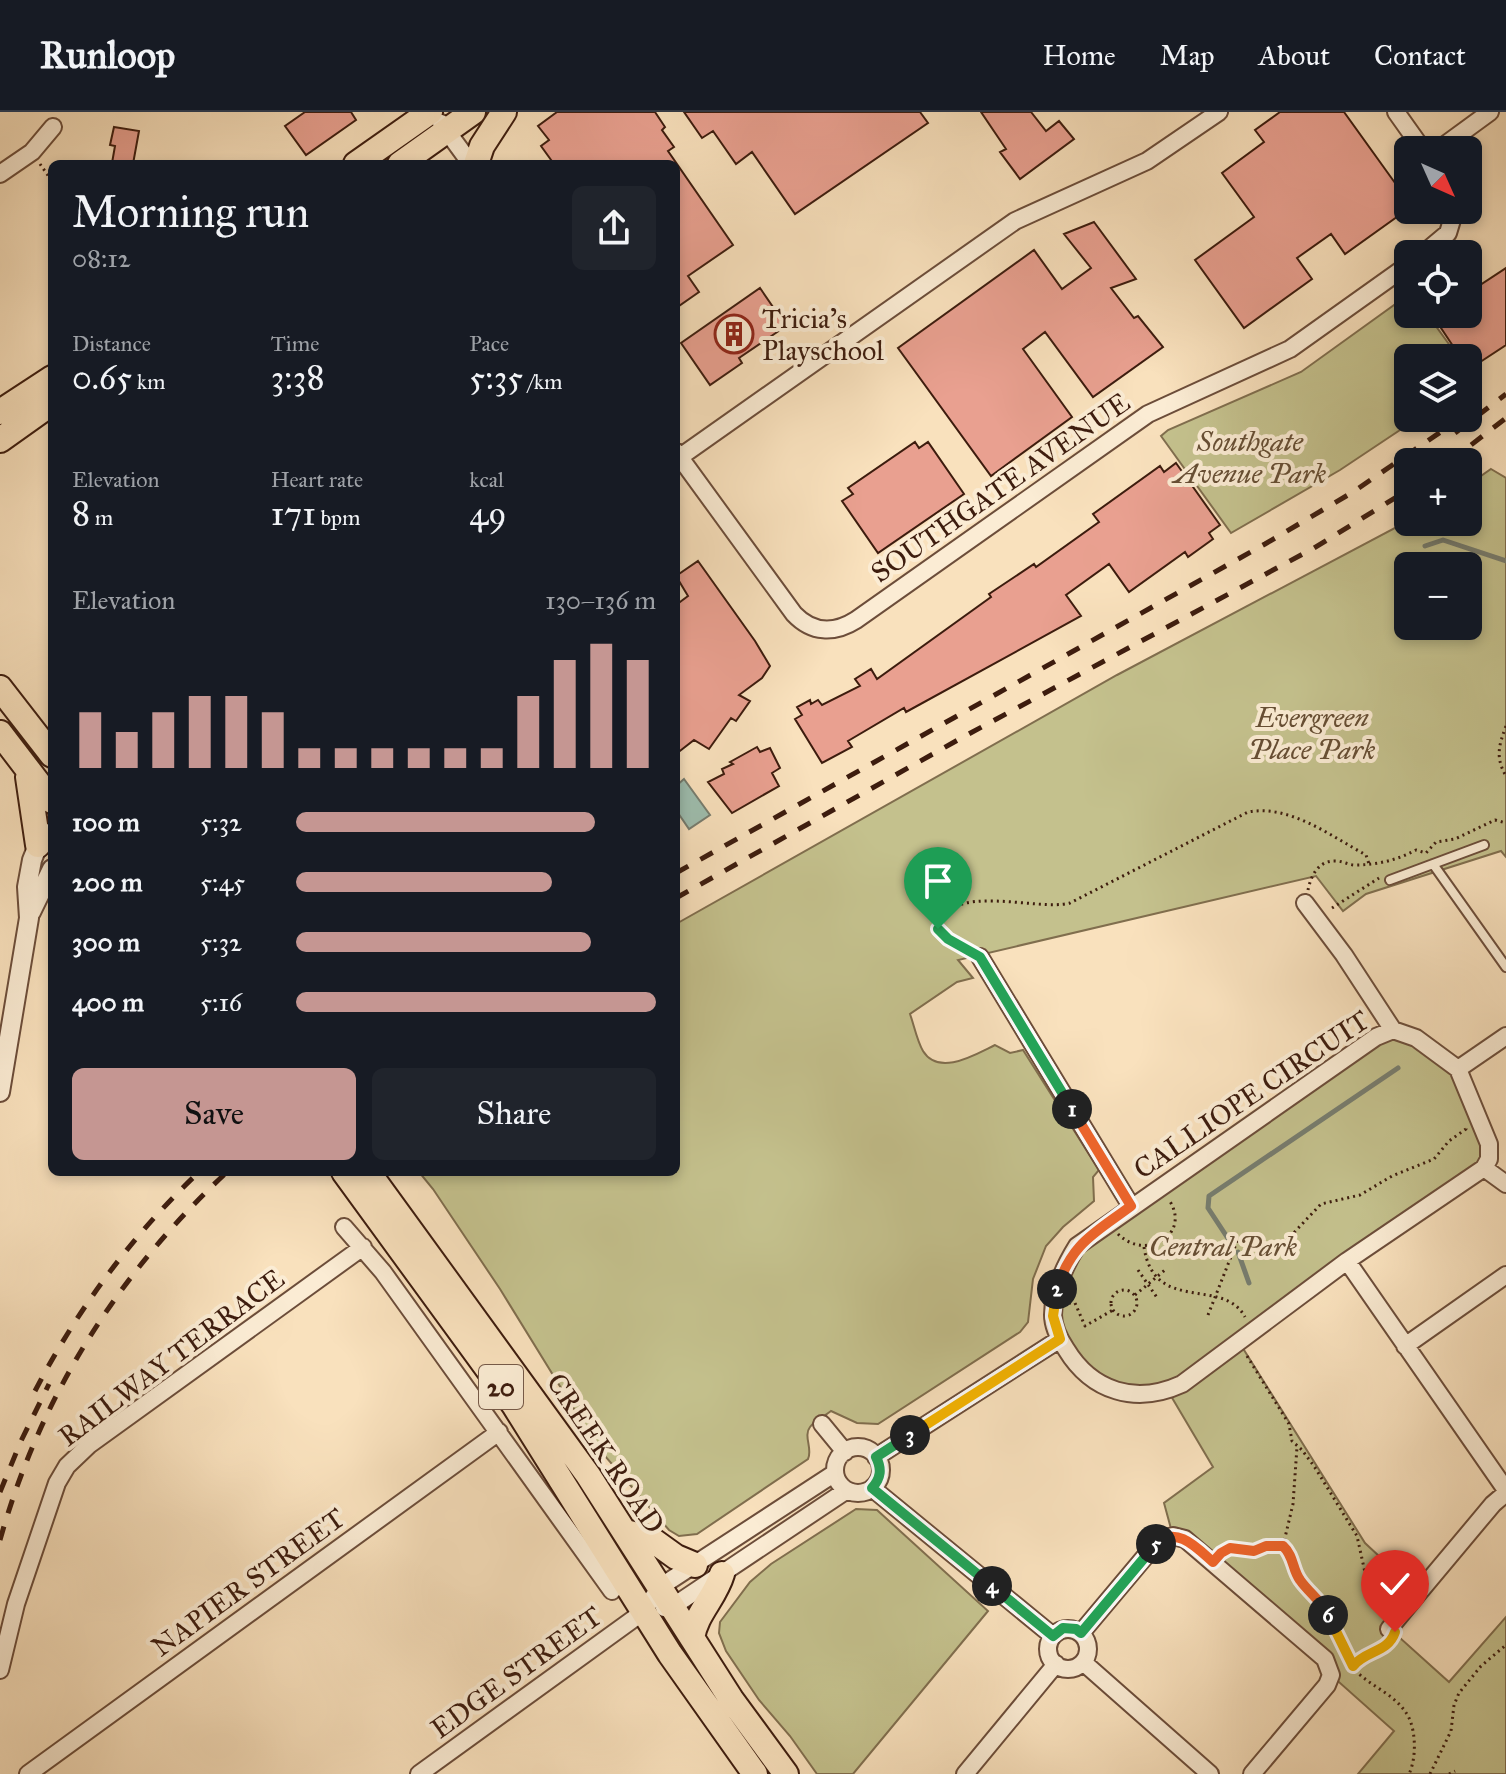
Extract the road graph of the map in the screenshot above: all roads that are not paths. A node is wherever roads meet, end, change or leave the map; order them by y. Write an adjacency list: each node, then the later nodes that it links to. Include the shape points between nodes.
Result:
1 (473, 112): 6 (main road)
2 (504, 112): 13 (main road)
3 (1219, 112): 22 (street, via 1147,161 1015,221)
4 (1396, 112): 8 (street)
5 (1490, 112): 9 (street)
6 (436, 118): 10 (main road); 11 (main road); 12 (street)
7 (53, 127): 14 (street, via 32,152)
8 (1413, 136)
9 (1457, 136)
10 (363, 160)
11 (403, 160)
12 (470, 160)
13 (475, 160)
14 (0, 174)
15 (1451, 224): 16 (street)
16 (1440, 240)
17 (1394, 275): 23 (street, SOUTHGATE AVENUE, via 1290,349 1148,414 837,630 816,629 794,614)
18 (48, 381): 20 (main road)
19 (48, 406): 21 (main road)
20 (0, 412)
21 (0, 440)
22 (680, 453)
23 (680, 457)
24 (0, 688): 26 (main road)
25 (0, 733): 27 (main road)
26 (48, 750)
27 (27, 769): 28 (main road); 30 (main road)
28 (48, 796)
29 (1484, 845): 31 (lane)
30 (48, 854): 34 (street); 34 (street, via 32,860)
31 (1433, 864): 32 (lane); 36 (lane)
32 (1390, 880)
33 (1305, 903): 37 (street)
34 (29, 918): 40 (street)
35 (980, 957): 45 (street)
36 (1506, 967)
37 (1393, 1030): 39 (street, CALLIOPE CIRCUIT, via 1416,1038); 45 (street, CALLIOPE CIRCUIT)
38 (1506, 1036): 39 (street)
39 (1458, 1069): 41 (street, via 1489,1144)
40 (0, 1092)
41 (1484, 1168): 44 (street); 48 (street, CALLIOPE CIRCUIT)
42 (347, 1176): 67 (main road, CREEK ROAD / 20, via 514,1405)
43 (371, 1176): 60 (main road, CREEK ROAD / 20)
44 (1506, 1184)
45 (1131, 1206): 50 (street, CALLIOPE CIRCUIT, via 1077,1246 1063,1268 1053,1316)
46 (344, 1227): 47 (street)
47 (363, 1247): 53 (street); 74 (street, RAILWAY TERRACE, via 74,1458 48,1507)
48 (1347, 1261): 50 (street, CALLIOPE CIRCUIT, via 1168,1391 1128,1394 1101,1386 1077,1368); 51 (street)
49 (1506, 1275): 51 (street)
50 (1060, 1339): 55 (street)
51 (1405, 1346): 59 (street)
52 (822, 1424): 54 (street)
53 (499, 1432): 65 (street); 75 (street, NAPIER STREET)
54 (845, 1452): 55 (street, via 865,1449); 56 (street)
55 (876, 1457): 57 (street, via 881,1470)
56 (835, 1473): 58 (street); 61 (street)
57 (872, 1488): 58 (street, via 860,1493); 70 (street)
58 (847, 1490): 63 (street)
59 (1506, 1492): 64 (street)
60 (626, 1532): 61 (main road, via 651,1539); 66 (main road, CREEK ROAD / 20)
61 (695, 1565): 66 (street)
62 (1395, 1571): 64 (street)
63 (722, 1574): 66 (street); 71 (main road)
64 (1421, 1590): 68 (street)
65 (612, 1591)
66 (666, 1597): 67 (street, EDGE STREET); 71 (main road, CREEK ROAD / 20)
67 (643, 1612): 76 (street, EDGE STREET); 77 (main road, CREEK ROAD / 20)
68 (1389, 1629)
69 (1081, 1633): 70 (street, via 1063,1628); 72 (street, via 1089,1650); 81 (street, via 1159,1540 1185,1539 1213,1562 1325,1659 1331,1675)
70 (1053, 1636): 73 (street, via 1048,1647)
71 (692, 1638): 78 (main road, CREEK ROAD / 20)
72 (1083, 1662): 73 (street, via 1073,1669); 80 (street)
73 (1056, 1664): 79 (street)
74 (0, 1670)
75 (28, 1774)
76 (419, 1774)
77 (755, 1774)
78 (786, 1774)
79 (965, 1774)
80 (1210, 1774)
81 (1252, 1774)

